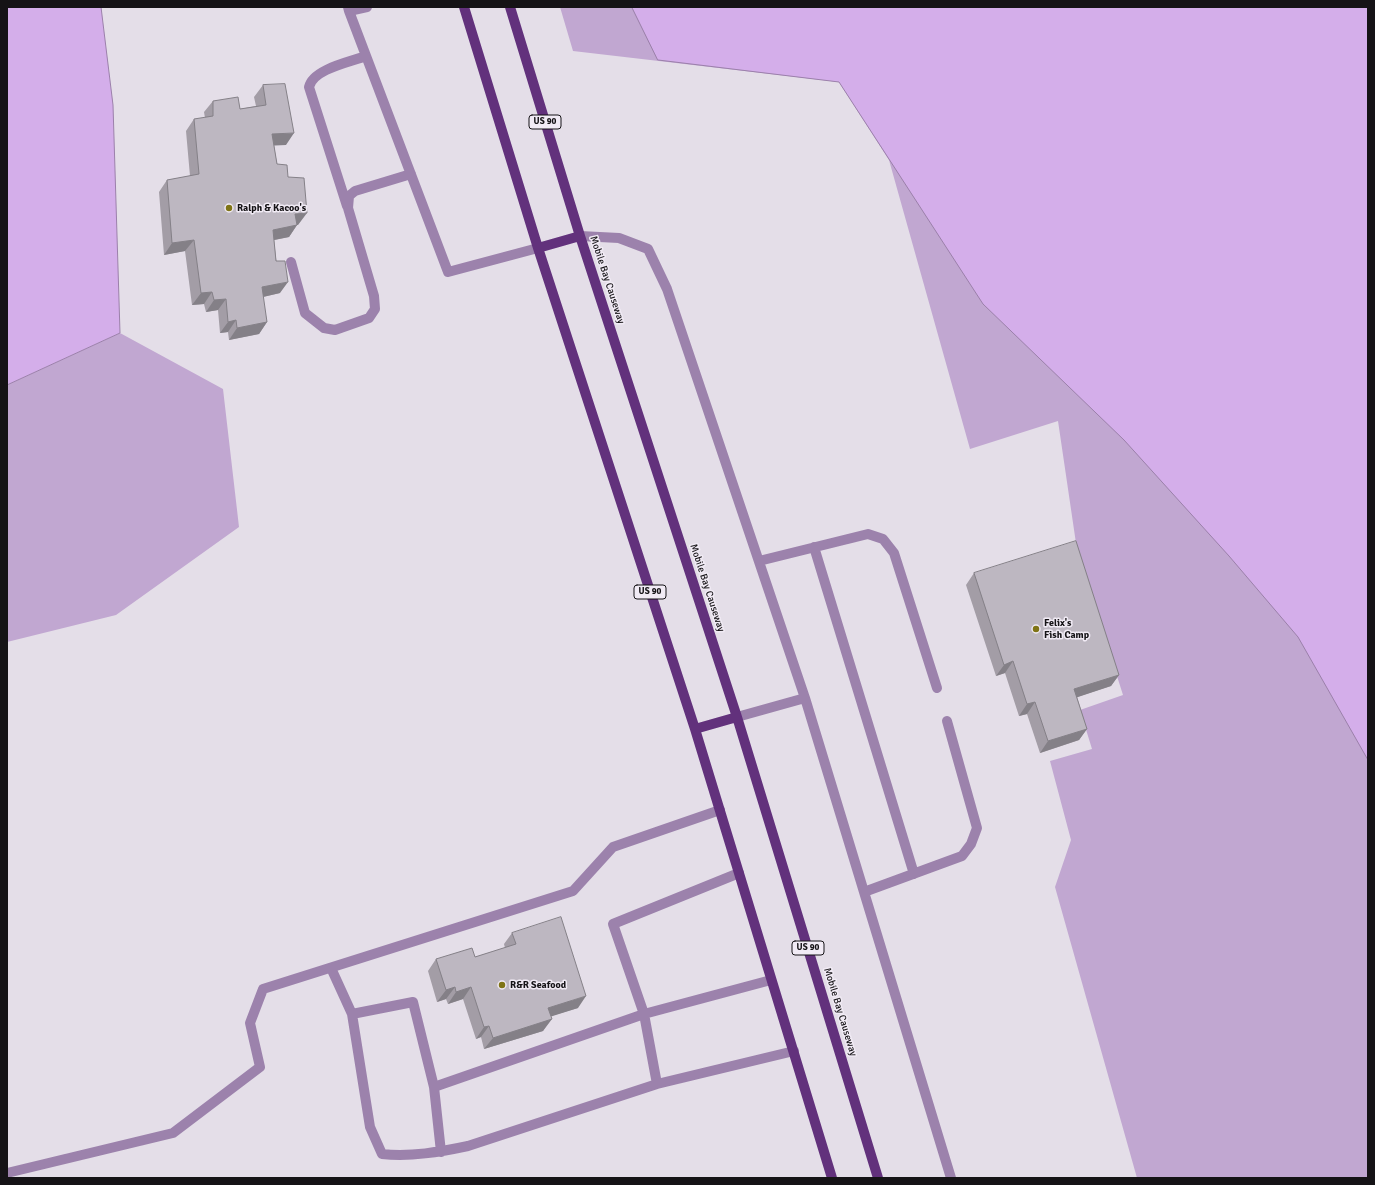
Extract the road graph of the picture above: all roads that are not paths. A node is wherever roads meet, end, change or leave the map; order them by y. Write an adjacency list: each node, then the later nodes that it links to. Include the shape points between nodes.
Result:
1 (367, 7): 4 (lane)
2 (464, 7): 9 (main road, US 90)
3 (510, 7): 8 (main road, Mobile Bay Causeway / US 90)
4 (349, 9): 5 (lane)
5 (366, 56): 6 (lane); 7 (lane, via 318,73 311,80 309,87)
6 (411, 174): 7 (lane, via 355,191 349,196); 9 (lane, via 448,272)
7 (348, 208): 10 (lane, via 374,296 375,309 369,318 335,330 324,328 313,321 305,313)
8 (580, 236): 9 (main road); 12 (lane, via 619,238 648,249 667,289); 15 (main road, Mobile Bay Causeway / US 90)
9 (538, 248): 17 (main road, US 90)
10 (291, 262)
11 (814, 547): 12 (lane); 13 (lane, via 868,534 883,539 894,553); 20 (lane)
12 (759, 561): 14 (lane)
13 (937, 688)
14 (805, 698): 15 (lane); 21 (lane)
15 (737, 717): 17 (main road); 32 (main road, Mobile Bay Causeway / US 90)
16 (947, 721): 20 (lane, via 976,828 971,844 962,856)
17 (695, 729): 18 (main road, US 90)
18 (720, 810): 19 (main road, US 90); 22 (lane, via 613,847 573,891)
19 (739, 873): 23 (main road, US 90); 25 (lane, via 613,924)
20 (914, 874): 21 (lane)
21 (864, 892): 33 (lane)
22 (331, 968): 24 (lane); 30 (lane, via 263,989 250,1023 260,1067 173,1133)
23 (771, 980): 25 (lane); 26 (main road, US 90)
24 (352, 1014): 28 (lane, via 413,1002); 29 (lane, via 370,1127 382,1154 401,1156)
25 (644, 1014): 27 (lane); 28 (lane)
26 (794, 1051): 27 (lane); 31 (main road, US 90)
27 (657, 1084): 29 (lane, via 468,1146)
28 (434, 1087): 29 (lane)
29 (441, 1152)
30 (7, 1173)
31 (832, 1178)
32 (878, 1178)
33 (951, 1178)

